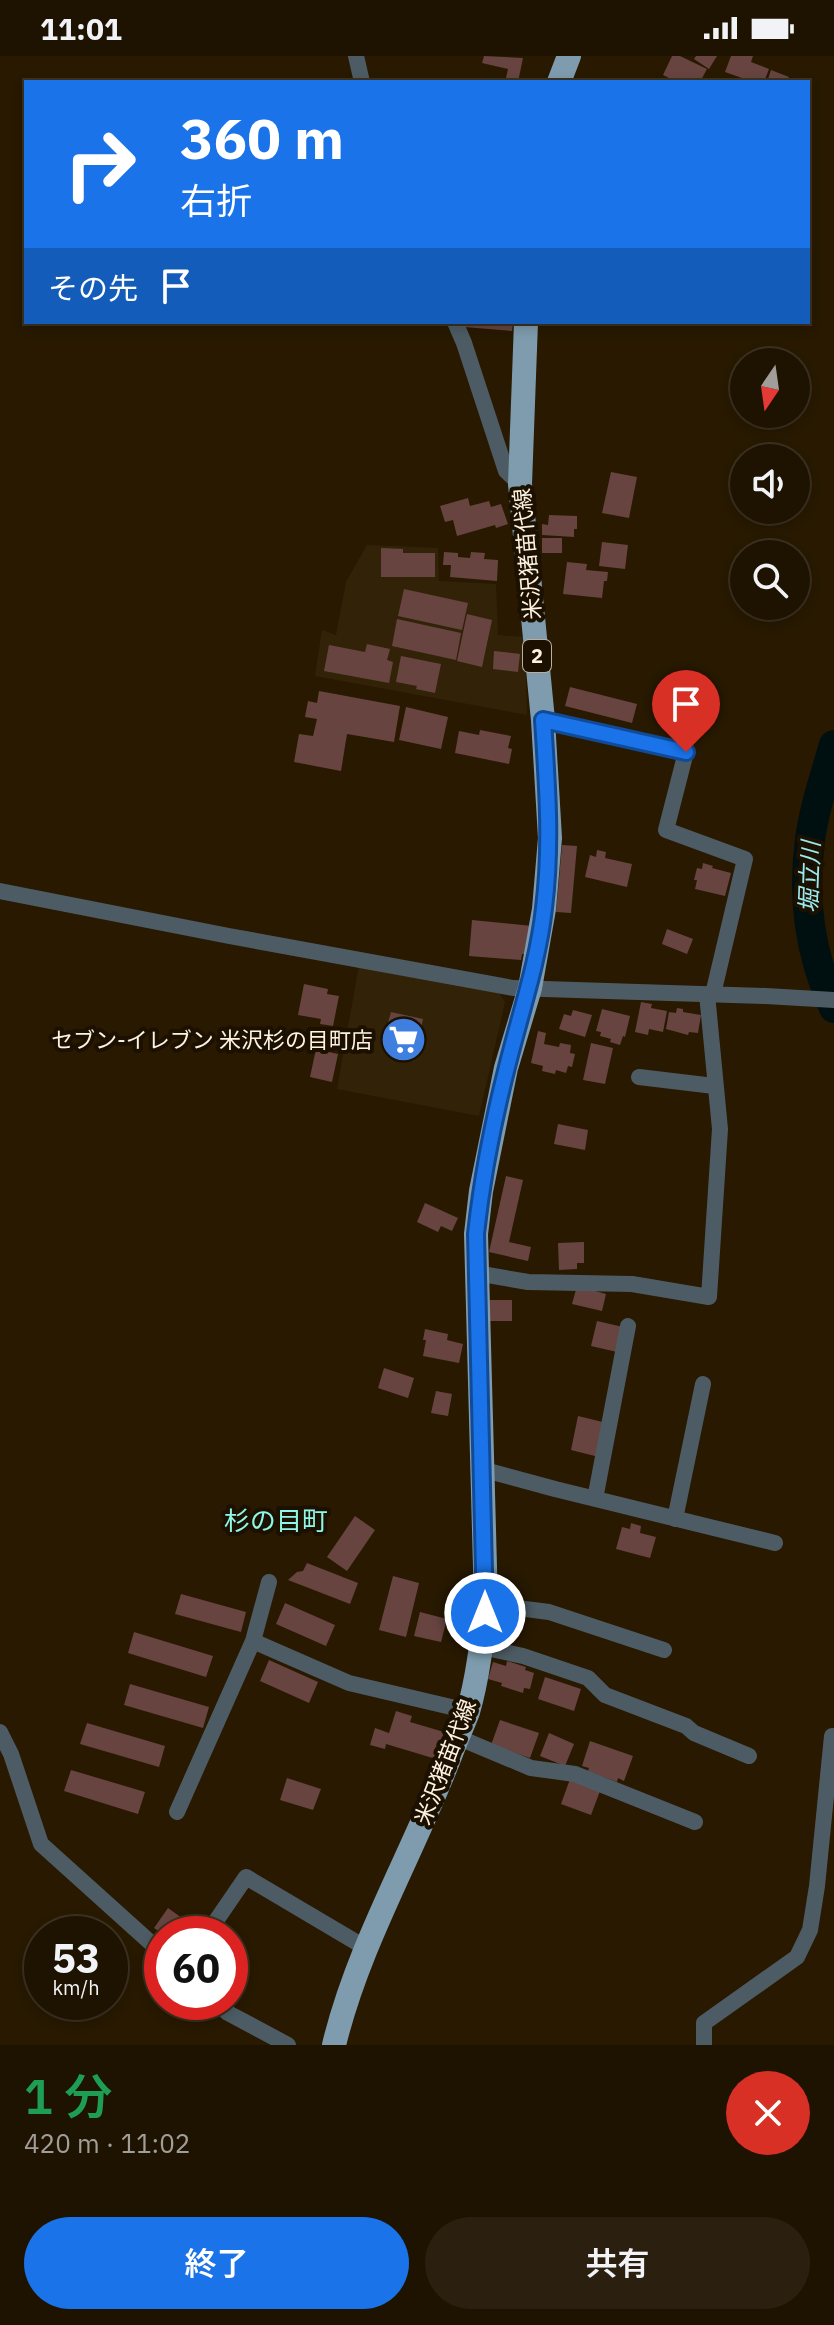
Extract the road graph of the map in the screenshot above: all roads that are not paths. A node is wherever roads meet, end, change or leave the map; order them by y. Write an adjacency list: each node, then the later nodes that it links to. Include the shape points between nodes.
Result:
1 (356, 56): 3 (street)
2 (569, 56): 4 (main road)
3 (362, 80)
4 (560, 80)
5 (456, 324): 7 (street, via 506,471)
6 (526, 324): 7 (main road, 米沢猪苗代線 / 2)
7 (520, 484): 8 (main road, 米沢猪苗代線 / 2)
8 (543, 720): 10 (main road, 米沢猪苗代線 / 2, via 550,838); 11 (street, via 686,752 666,830 745,859)
9 (0, 891): 10 (street)
10 (530, 988): 11 (street); 15 (main road, 米沢猪苗代線 / 2, via 506,1068 481,1191)
11 (710, 994): 12 (street); 14 (street)
12 (826, 1000)
13 (639, 1077): 14 (street)
14 (714, 1086): 15 (street, via 720,1129 709,1297 632,1284 528,1282)
15 (476, 1273): 18 (main road, 米沢猪苗代線 / 2)
16 (628, 1326): 19 (street)
17 (703, 1384): 20 (street)
18 (481, 1469): 19 (street); 23 (main road, 米沢猪苗代線 / 2)
19 (595, 1499): 20 (street)
20 (675, 1519): 21 (street)
21 (775, 1543)
22 (269, 1582): 24 (street)
23 (486, 1604): 25 (main road, 米沢猪苗代線 / 2); 26 (street, via 549,1612)
24 (253, 1641): 27 (street, via 349,1683); 32 (street)
25 (482, 1647): 27 (main road, 米沢猪苗代線 / 2); 31 (street, via 588,1678 605,1695)
26 (664, 1650)
27 (468, 1711): 30 (main road, 米沢猪苗代線 / 2)
28 (0, 1732): 35 (street, via 41,1844)
29 (832, 1736): 40 (street, via 810,1930 797,1957 704,2023)
30 (457, 1737): 33 (street, via 531,1768 575,1774); 36 (main road, 米沢猪苗代線 / 2)
31 (749, 1756)
32 (177, 1812)
33 (695, 1822)
34 (219, 1916): 36 (street, via 246,1877)
35 (144, 1937)
36 (366, 1948): 39 (main road, 米沢猪苗代線 / 2)
37 (241, 2020): 38 (street)
38 (288, 2045)
39 (334, 2045)
40 (704, 2045)

